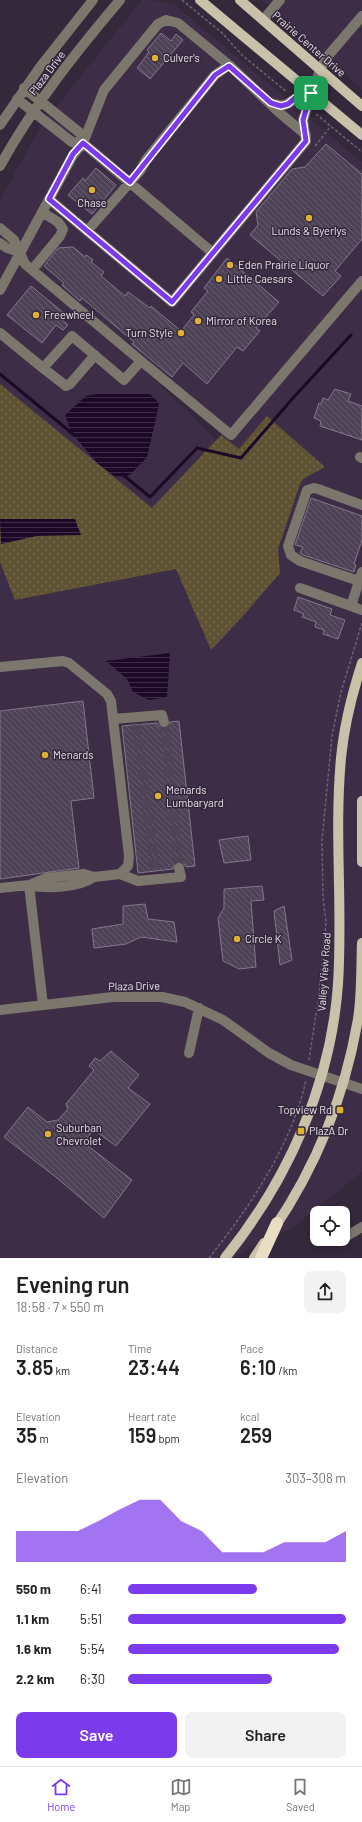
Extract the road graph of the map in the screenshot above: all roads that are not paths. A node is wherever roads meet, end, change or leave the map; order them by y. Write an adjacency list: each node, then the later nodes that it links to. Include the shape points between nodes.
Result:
1 (93, 0): 10 (street, Plaza Drive)
2 (120, 0): 13 (street, Plaza Drive)
3 (200, 0): 11 (main road)
4 (240, 0): 7 (main road, Prairie Center Drive)
5 (280, 0): 7 (street)
6 (362, 16): 9 (street, via 327,57)
7 (263, 20): 9 (main road, Prairie Center Drive)
8 (229, 66): 14 (street); 20 (street, via 178,23 166,20 158,24 104,90); 22 (street, via 215,75)
9 (320, 70): 11 (street); 15 (main road, Prairie Center Drive)
10 (24, 88): 12 (street, Plaza Drive); 13 (street)
11 (311, 93): 14 (street, via 281,106); 18 (street, via 303,120); 19 (main road)
12 (17, 99): 16 (street); 17 (street, Plaza Drive)
13 (40, 101): 16 (street, Plaza Drive); 20 (street, via 80,133)
14 (271, 103): 18 (street)
15 (362, 106)
16 (33, 111): 20 (street, via 72,142); 21 (street, Plaza Drive)
17 (0, 125)
18 (306, 135): 29 (street, via 306,141)
19 (362, 136)
20 (83, 143): 22 (street); 23 (street, via 73,154)
21 (0, 166)
22 (130, 182): 26 (street); 29 (street)
23 (49, 199): 24 (street); 26 (street)
24 (42, 212): 28 (street); 30 (street, via 58,222 63,229)
25 (0, 228): 28 (street, via 14,240)
26 (87, 231): 29 (street, via 172,302)
27 (0, 243): 28 (street, via 6,248)
28 (20, 252): 30 (street, via 25,264); 32 (street)
29 (214, 253)
30 (32, 270): 35 (street)
31 (362, 281): 35 (street, via 231,434)
32 (0, 290)
33 (0, 333): 36 (street)
34 (95, 355): 35 (street, via 124,380); 36 (street, via 66,386); 36 (street, via 72,336)
35 (140, 361)
36 (43, 368)
37 (362, 505): 38 (street, via 318,489 308,490 288,546 291,555 300,561)
38 (360, 576): 40 (street)
39 (300, 588): 40 (street)
40 (351, 606): 41 (street)
41 (362, 610)
42 (362, 663): 57 (main road, Valley View Road, via 348,713 341,758 338,985)
43 (0, 667): 44 (street, via 59,660 66,662 107,694 111,701)
44 (113, 719): 45 (street, via 137,721 162,715); 49 (street, via 129,856 128,866)
45 (164, 722)
46 (362, 802): 47 (main road)
47 (362, 862)
48 (179, 868): 49 (street, via 181,877 155,875 138,881)
49 (120, 874): 50 (street, via 94,877 85,883 43,888)
50 (29, 885): 51 (street); 53 (street)
51 (0, 888)
52 (362, 943): 58 (main road, via 358,1018)
53 (43, 1005): 54 (street, Plaza Drive, via 162,996); 55 (street, Plaza Drive)
54 (198, 1008): 56 (street); 57 (street, Plaza Drive, via 223,1020 269,1053 291,1065)
55 (0, 1010)
56 (189, 1053)
57 (321, 1076): 58 (street, Plaza Drive); 63 (main road, Valley View Road, via 310,1112 293,1150 254,1219)
58 (343, 1084): 59 (street, Plaza Drive); 60 (main road, via 311,1166)
59 (362, 1089)
60 (278, 1223): 64 (main road); 65 (highway)
61 (362, 1227): 62 (street)
62 (350, 1234)
63 (225, 1258)
64 (254, 1258)
65 (262, 1258)

